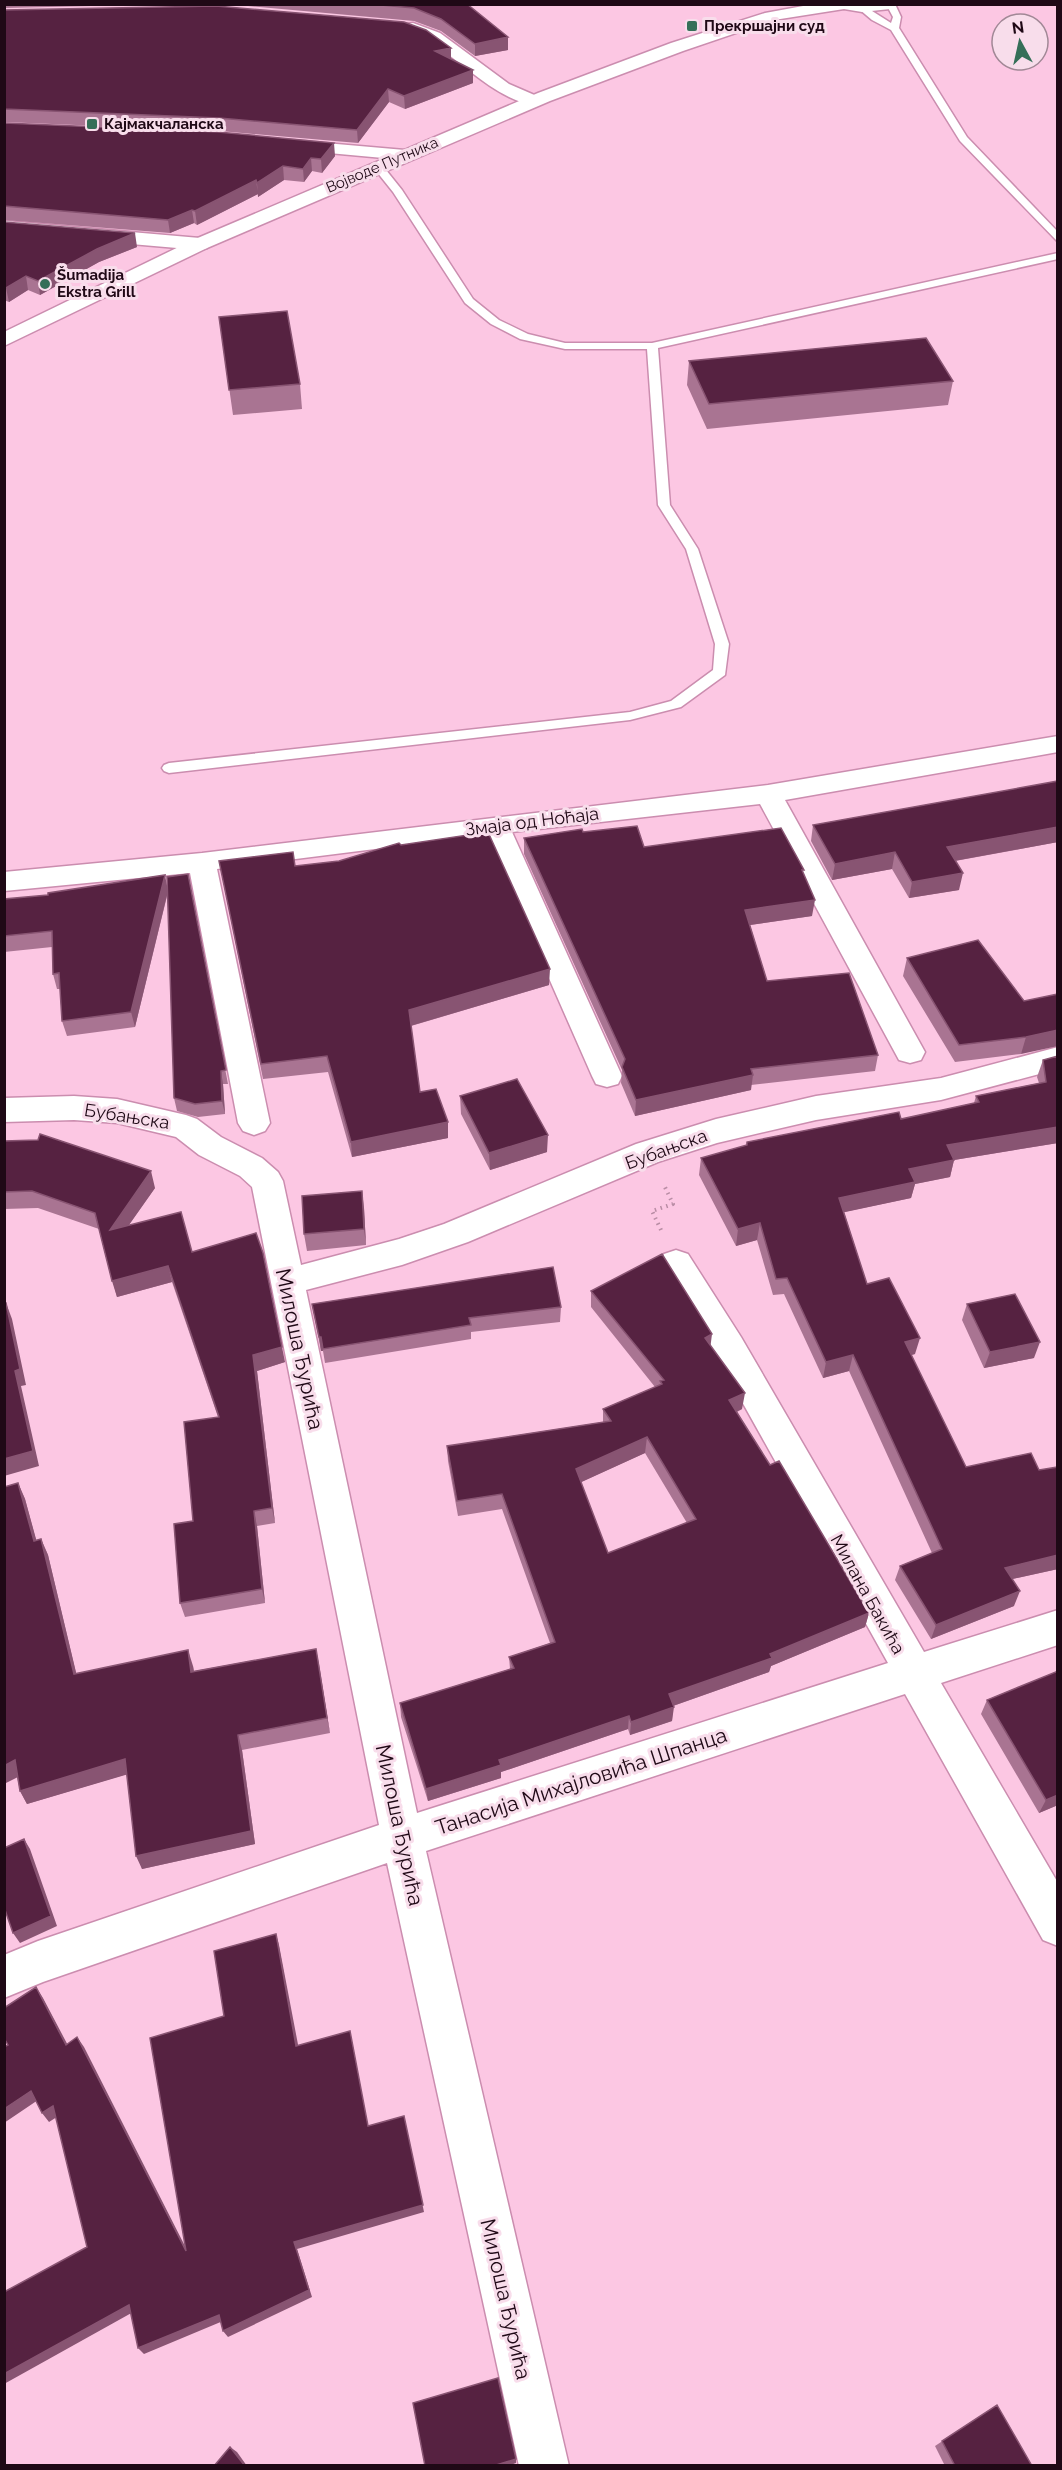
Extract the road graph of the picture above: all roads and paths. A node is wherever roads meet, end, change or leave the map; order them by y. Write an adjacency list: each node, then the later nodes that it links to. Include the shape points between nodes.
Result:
1 (788, 4): 5 (street, Војводе Путника)
2 (890, 4): 4 (street, Војводе Путника); 7 (lane, via 897,17)
3 (840, 5): 4 (street, Војводе Путника); 5 (street, Војводе Путника)
4 (862, 7): 7 (lane)
5 (771, 16): 8 (street, Војводе Путника)
6 (399, 26): 8 (street, via 419,29 434,37 503,88)
7 (894, 28): 13 (lane, via 963,139)
8 (533, 101): 10 (street, Војводе Путника)
9 (278, 144): 10 (street)
10 (405, 155): 11 (street, Војводе Путника)
11 (378, 167): 14 (street, Војводе Путника); 17 (lane, via 469,301 495,322 524,337 565,346)
12 (4, 227): 14 (street)
13 (1058, 239)
14 (200, 244): 16 (street, Војводе Путника)
15 (1058, 256): 17 (lane)
16 (4, 340)
17 (652, 346): 19 (lane, via 664,505 692,549 722,644 720,672 676,704 630,716)
18 (1058, 744): 20 (street, Змаја од Ноћаја)
19 (169, 768)
20 (768, 794): 21 (street, Змаја од Ноћаја); 24 (street)
21 (495, 825): 22 (street, Змаја од Ноћаја); 26 (street)
22 (202, 862): 23 (street, Змаја од Ноћаја); 28 (street)
23 (4, 882)
24 (910, 1052)
25 (1058, 1058): 29 (street, Бубањска, via 941,1089 760,1119)
26 (607, 1076)
27 (4, 1110): 30 (street, Бубањска, via 117,1111 186,1126 210,1146 251,1167)
28 (254, 1123)
29 (648, 1153): 31 (path, via 673,1204 652,1211); 32 (street, Бубањска, via 402,1252)
30 (267, 1181): 32 (street, Милоша Ђурића)
31 (676, 1263): 34 (street, Милана Бакића, via 729,1347)
32 (286, 1282): 35 (street, Милоша Ђурића)
33 (1058, 1627): 34 (street, Танасија Михајловића Шпанца)
34 (914, 1675): 35 (street, Танасија Михајловића Шпанца); 36 (street, Милана Бакића)
35 (402, 1838): 37 (street, Танасија Михајловића Шпанца); 38 (street, Милоша Ђурића)
36 (1058, 1925)
37 (4, 1977)
38 (544, 2466)

